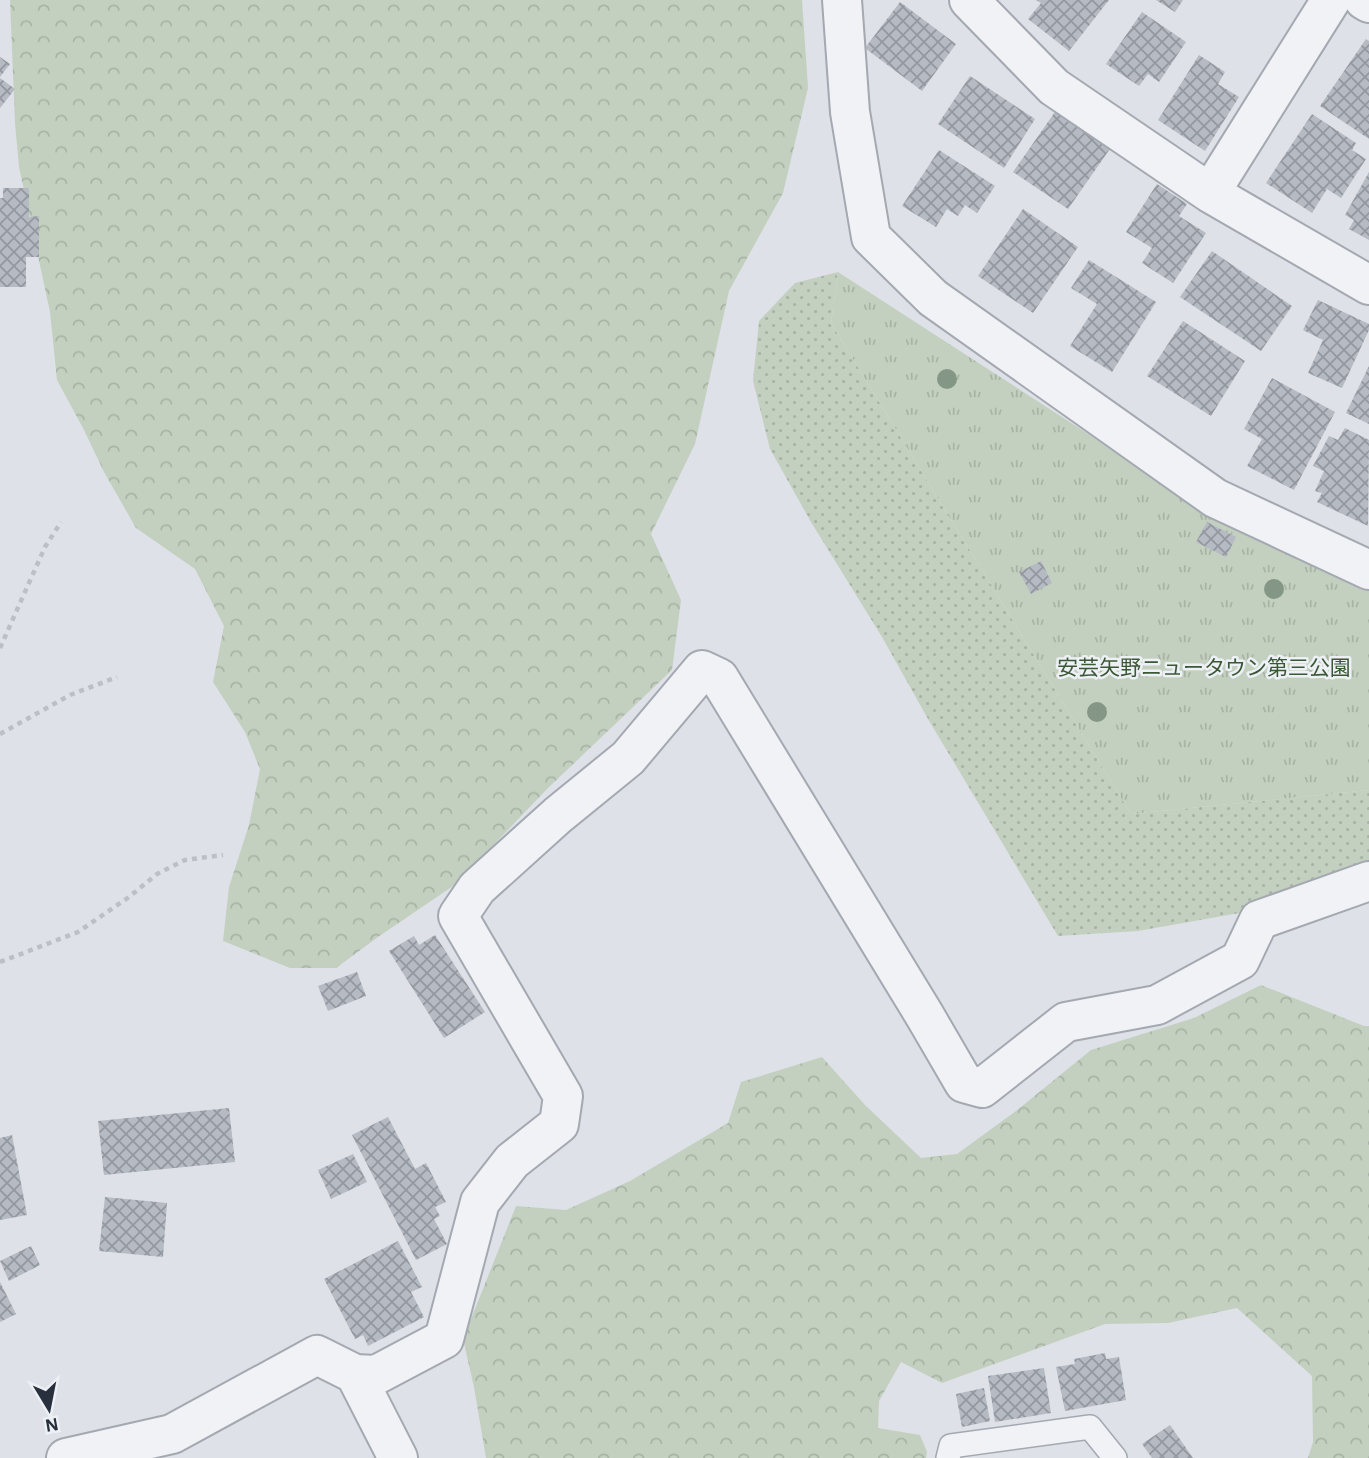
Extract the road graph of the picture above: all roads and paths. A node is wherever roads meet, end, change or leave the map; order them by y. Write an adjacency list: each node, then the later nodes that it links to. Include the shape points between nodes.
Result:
1 (842, 0): 9 (street, via 850,112 871,237 933,298 1215,498)
2 (969, 0): 6 (street, via 1054,87)
3 (1331, 0): 6 (street)
4 (1364, 0): 5 (street)
5 (1369, 3)
6 (1210, 193): 7 (street)
7 (1369, 285)
8 (61, 522): 10 (path, via 45,547)
9 (1369, 570)
10 (0, 649)
11 (117, 677): 12 (path, via 70,695)
12 (0, 734)
13 (223, 855): 15 (path, via 185,860 157,874 78,932)
14 (1369, 881): 16 (street, via 1259,920 1240,960 1157,1004 1066,1022 982,1088 964,1083 719,678 702,670 628,758 477,888 458,916 563,1096 559,1124 512,1161 480,1202 444,1339 376,1375)
15 (0, 962)
16 (355, 1374): 17 (street, via 317,1356); 19 (street)
17 (132, 1451): 18 (street)
18 (66, 1458)
19 (398, 1458)
20 (948, 1458): 21 (lane, via 951,1446 1090,1427)
21 (1115, 1458)

